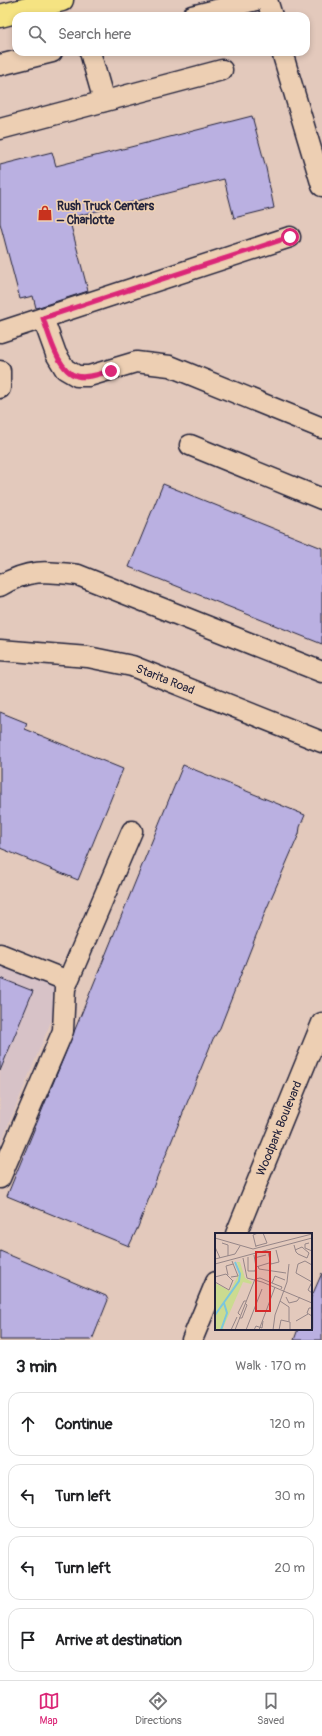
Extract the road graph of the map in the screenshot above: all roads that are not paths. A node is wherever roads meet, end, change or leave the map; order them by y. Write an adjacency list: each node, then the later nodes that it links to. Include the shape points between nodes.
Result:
1 (62, 0): 4 (highway)
2 (256, 0): 5 (street)
3 (267, 0): 6 (street)
4 (16, 12)
5 (208, 12)
6 (271, 12)
7 (12, 13): 8 (highway)
8 (0, 16)
9 (36, 56): 12 (street)
10 (91, 56): 14 (street)
11 (283, 56): 16 (street)
12 (0, 65)
13 (222, 70): 14 (street)
14 (104, 100): 15 (street)
15 (0, 129)
16 (322, 186)
17 (290, 237): 18 (street)
18 (43, 318): 19 (street); 22 (street, via 56,354 65,369 76,376 89,376 136,362 170,366)
19 (0, 332)
20 (0, 371): 21 (street)
21 (0, 388)
22 (322, 428)
23 (190, 445): 24 (street)
24 (322, 499)
25 (0, 586): 27 (street, via 14,577 43,571 78,575)
26 (0, 650): 28 (street, Starita Road, via 88,657 132,666)
27 (322, 672)
28 (322, 742)
29 (132, 831): 31 (street)
30 (0, 954): 31 (street)
31 (68, 981): 33 (street, via 65,988 63,1031)
32 (322, 1023): 34 (street, Woodpark Boulevard)
33 (0, 1178)
34 (236, 1233)
35 (215, 1284): 36 (street)
36 (192, 1340)

